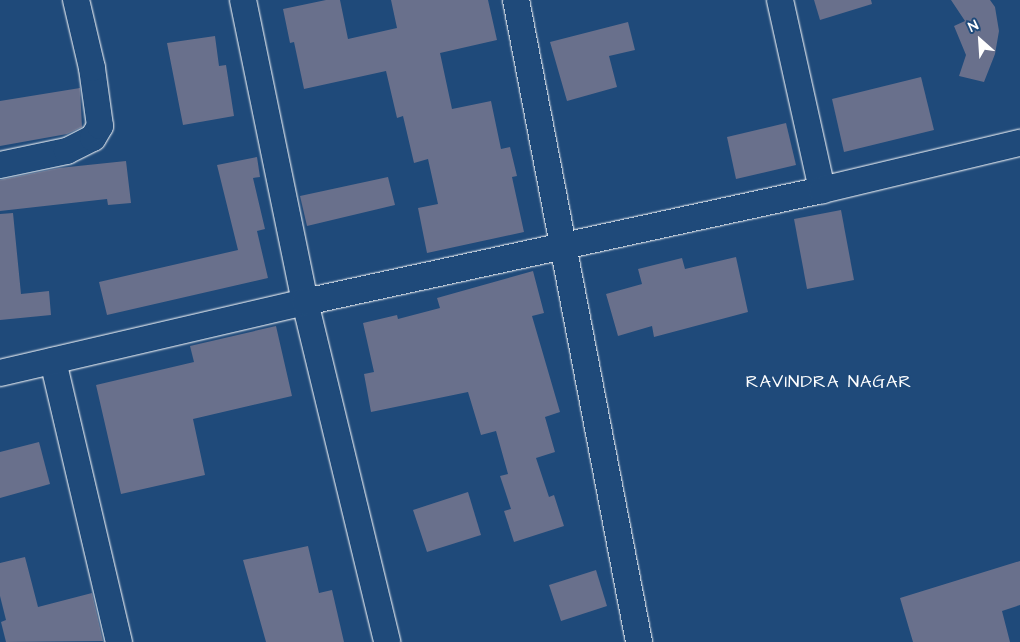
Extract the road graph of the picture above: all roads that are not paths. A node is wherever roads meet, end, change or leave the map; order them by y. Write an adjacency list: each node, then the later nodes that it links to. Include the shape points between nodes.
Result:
1 (76, 0): 6 (street, via 92,68 100,126 93,138 67,151)
2 (243, 0): 9 (street)
3 (516, 0): 8 (street)
4 (780, 0): 7 (street)
5 (1020, 143): 7 (street)
6 (0, 165)
7 (822, 190): 8 (street)
8 (563, 247): 9 (street); 14 (street)
9 (305, 302): 10 (street); 13 (street)
10 (52, 361): 11 (street); 12 (street)
11 (0, 373)
12 (119, 642)
13 (387, 642)
14 (639, 642)

